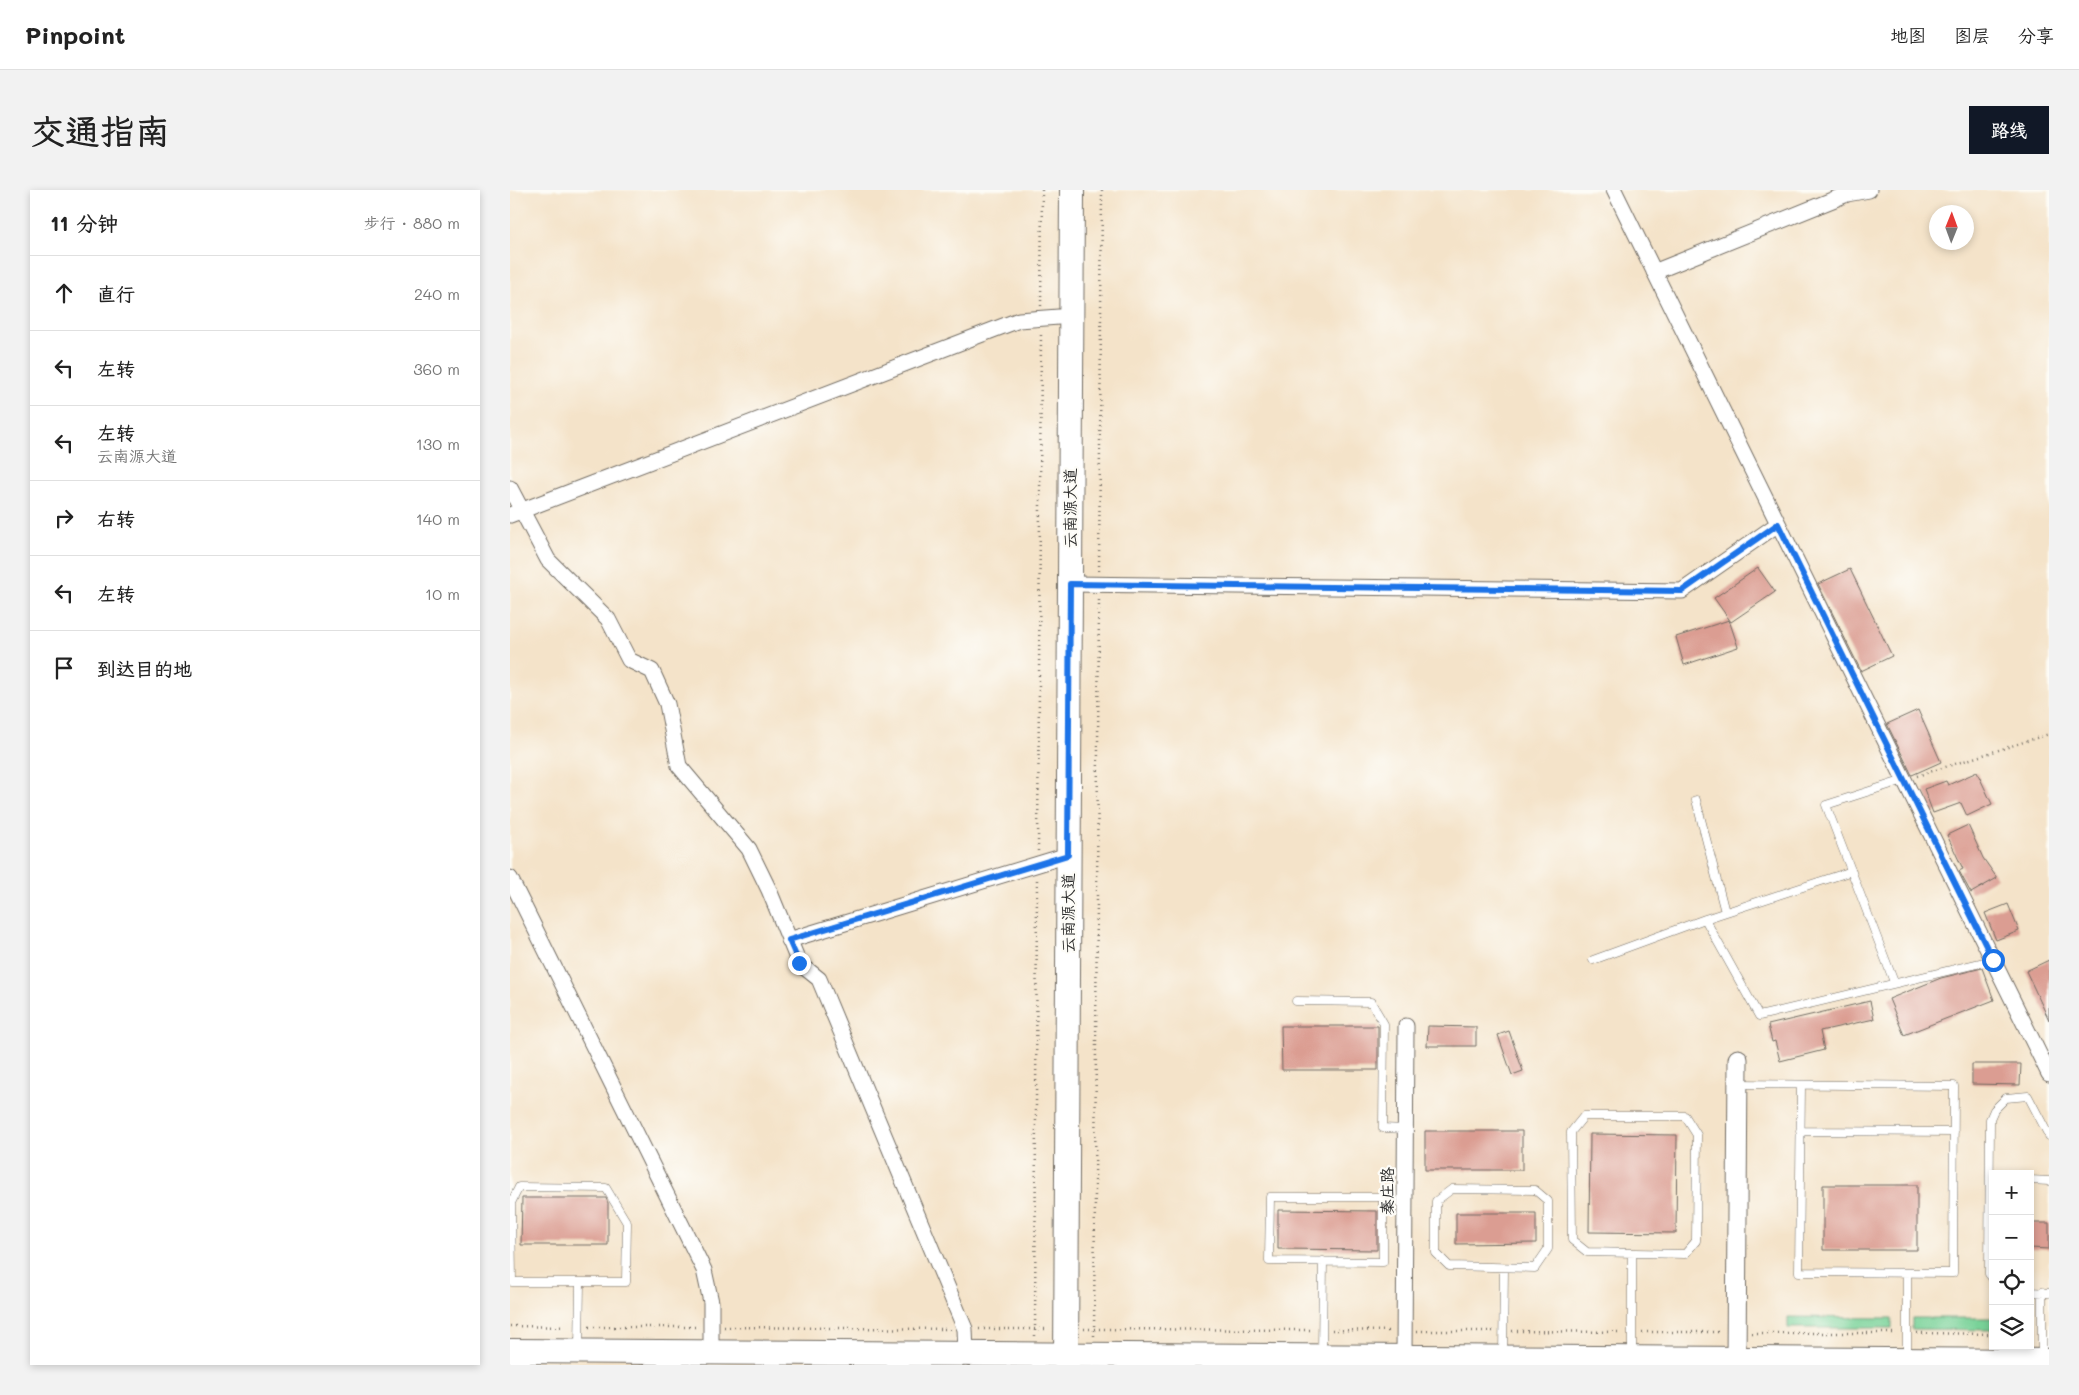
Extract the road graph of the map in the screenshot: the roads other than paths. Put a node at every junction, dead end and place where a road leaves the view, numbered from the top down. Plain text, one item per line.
1 (1072, 190) edge
2 (1614, 190) edge
3 (1869, 190) edge
4 (1654, 272) junction
5 (1072, 316) junction
6 (510, 488) edge
7 (516, 512) edge
8 (1778, 524) junction
9 (1070, 584) junction
10 (1904, 780) junction
11 (1696, 800) dead end
12 (1068, 855) junction
13 (1852, 871) junction
14 (510, 878) edge
15 (1725, 912) junction
16 (1705, 919) junction
17 (789, 940) junction
18 (1592, 960) dead end
19 (1993, 960) junction
20 (1894, 982) junction
21 (1296, 1001) dead end
22 (1406, 1026) dead end
23 (1738, 1059) dead end
24 (2049, 1074) edge
25 (1738, 1084) junction
26 (1800, 1085) junction
27 (1405, 1129) junction
28 (1800, 1131) junction
29 (1954, 1132) junction
30 (2049, 1136) edge
31 (1991, 1170) edge
32 (2034, 1180) edge
33 (2049, 1181) edge
34 (1990, 1215) edge
35 (1632, 1254) junction
36 (1989, 1260) edge
37 (1323, 1261) junction
38 (1504, 1268) junction
39 (1908, 1273) junction
40 (580, 1282) junction
41 (2045, 1292) edge
42 (510, 1351) edge
43 (579, 1351) junction
44 (711, 1352) junction
45 (966, 1354) junction
46 (1322, 1356) junction
47 (1404, 1356) junction
48 (1503, 1357) junction
49 (1632, 1358) junction
50 (1066, 1360) edge
51 (1907, 1360) junction
52 (2045, 1361) edge
53 (1736, 1362) edge

1 - 5 main road, 云南源大道
2 - 4 street
3 - 4 street
4 - 8 street
5 - 7 street
5 - 9 main road, 云南源大道
6 - 7 street
7 - 17 street
8 - 9 street
8 - 10 street
9 - 12 main road, 云南源大道
10 - 13 lane
10 - 19 street
11 - 15 lane
12 - 17 street
12 - 50 main road, 云南源大道
13 - 15 lane
13 - 20 lane
14 - 44 street
15 - 16 lane
16 - 18 lane
16 - 20 lane
17 - 45 street
19 - 20 lane
19 - 24 street
21 - 27 lane
22 - 27 street, 秦庄路
23 - 25 street
25 - 26 lane
25 - 53 street
26 - 28 lane
26 - 29 lane
27 - 47 street, 秦庄路
28 - 29 lane
28 - 39 lane
29 - 39 lane
30 - 31 lane
32 - 33 lane
34 - 36 lane
35 - 35 lane
35 - 49 lane
37 - 37 lane
37 - 46 lane
38 - 38 lane
38 - 48 lane
39 - 51 lane
40 - 40 lane
40 - 43 lane
41 - 52 lane
42 - 43 main road
43 - 44 main road
44 - 45 main road
45 - 50 main road
46 - 47 main road
46 - 50 main road
47 - 48 main road
48 - 49 main road
49 - 53 main road
51 - 52 main road
51 - 53 main road

